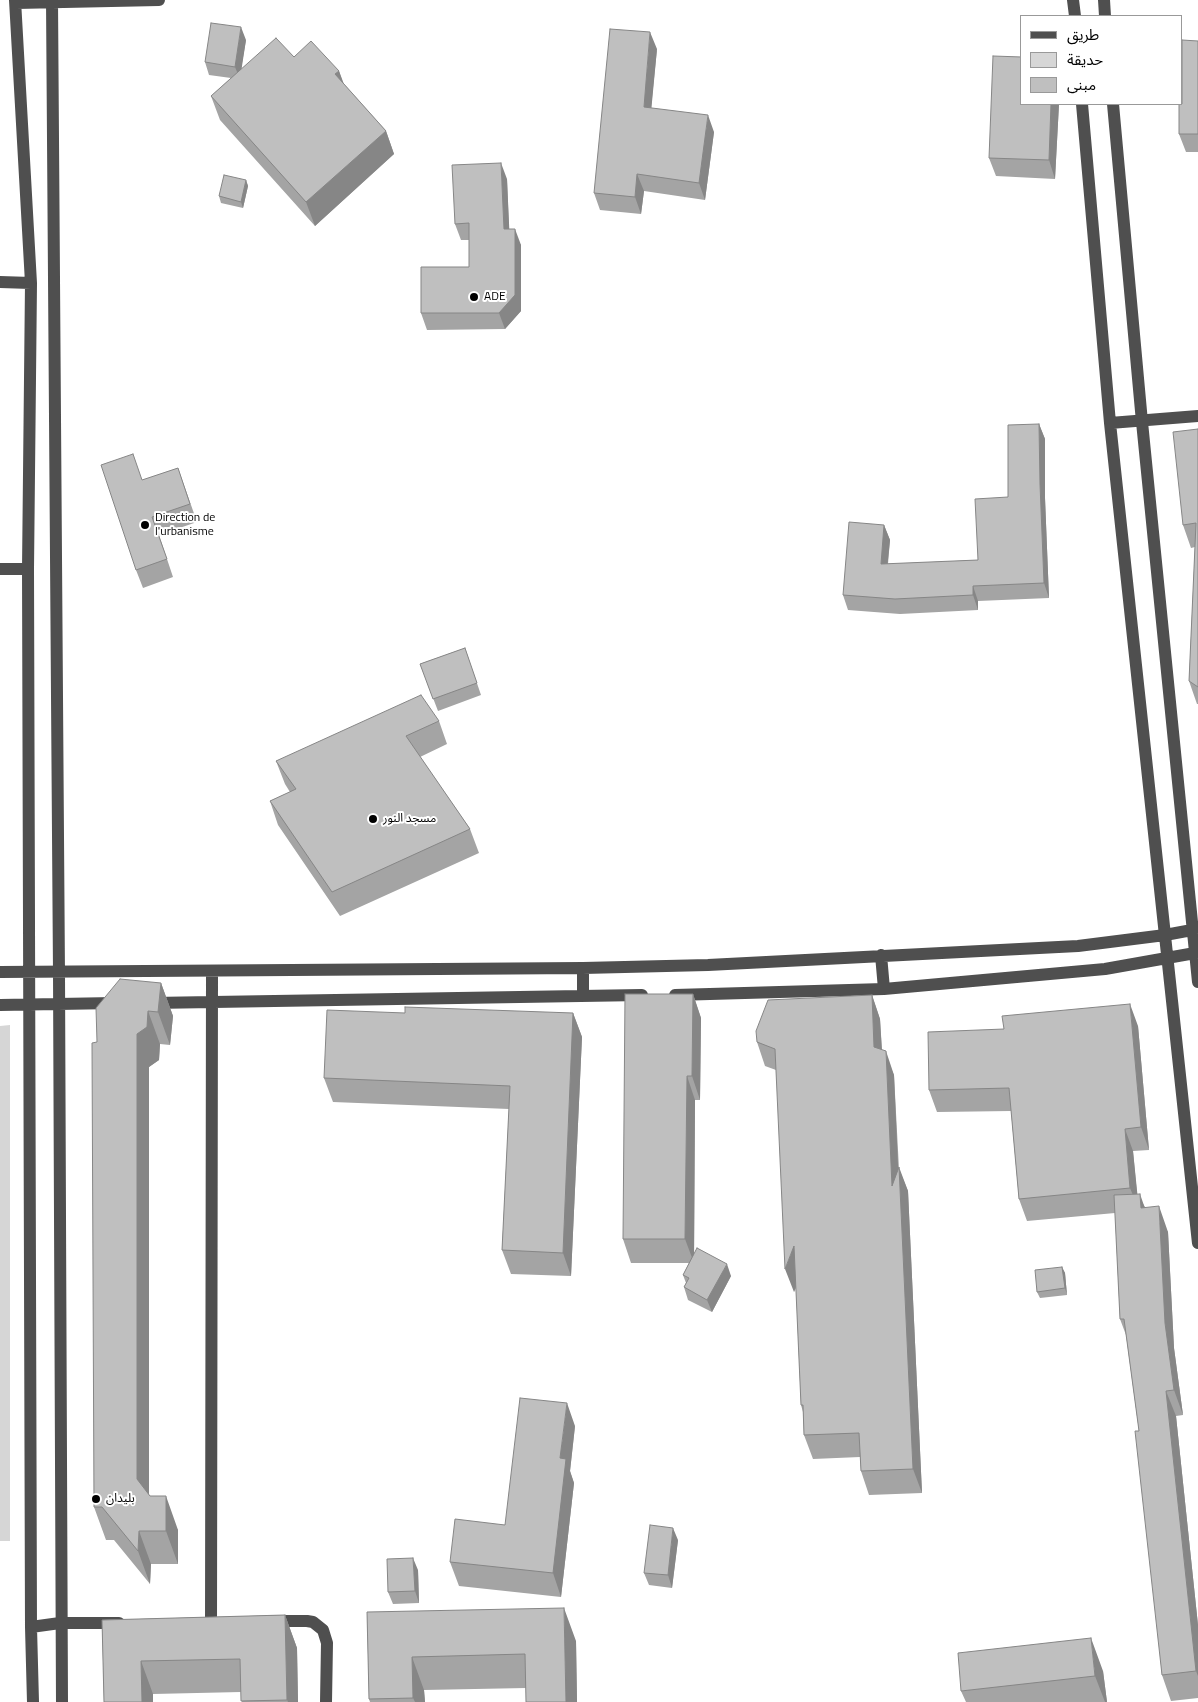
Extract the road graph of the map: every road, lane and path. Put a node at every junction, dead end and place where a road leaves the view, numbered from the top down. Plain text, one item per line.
1 (160, 0) edge
2 (1073, 0) edge
3 (1104, 0) edge
4 (15, 1) edge
5 (52, 2) edge
6 (1075, 15) edge
7 (1105, 15) edge
8 (1082, 105) edge
9 (1113, 105) edge
10 (0, 282) edge
11 (31, 283) junction
12 (1198, 416) edge
13 (1142, 422) junction
14 (1110, 423) junction
15 (28, 568) junction
16 (0, 569) edge
17 (1195, 928) edge
18 (1165, 935) junction
19 (1195, 953) junction
20 (882, 955) junction
21 (1168, 959) junction
22 (582, 968) junction
23 (212, 971) junction
24 (0, 972) edge
25 (30, 973) junction
26 (59, 973) junction
27 (1198, 982) edge
28 (884, 989) junction
29 (583, 996) junction
30 (212, 1002) junction
31 (59, 1004) junction
32 (0, 1005) edge
33 (30, 1005) junction
34 (1196, 1196) edge
35 (1198, 1243) edge
36 (259, 1621) edge
37 (136, 1622) edge
38 (211, 1622) edge
39 (60, 1623) junction
40 (31, 1627) junction
41 (33, 1702) edge
42 (62, 1702) edge
43 (326, 1702) edge

1 - 5 street
2 - 6 street
3 - 7 street
4 - 5 street
4 - 11 street
5 - 26 street
8 - 14 street
9 - 13 street
10 - 11 street
11 - 15 street
12 - 13 street
13 - 14 street
13 - 17 street
14 - 18 street
15 - 16 street
15 - 25 street
17 - 18 street
17 - 19 street
18 - 20 street
18 - 21 street
19 - 21 street
19 - 27 street
20 - 22 street
20 - 28 street
21 - 28 street
21 - 34 street
22 - 23 street
22 - 29 street
23 - 26 street
23 - 30 street
24 - 25 street
25 - 26 street
25 - 33 street
26 - 31 street
28 - 29 street
29 - 30 street
30 - 31 street
30 - 38 street
31 - 33 street
31 - 39 street
32 - 33 street
33 - 40 street
34 - 35 street
36 - 43 street
37 - 39 street
39 - 40 street
39 - 42 street
40 - 41 street

